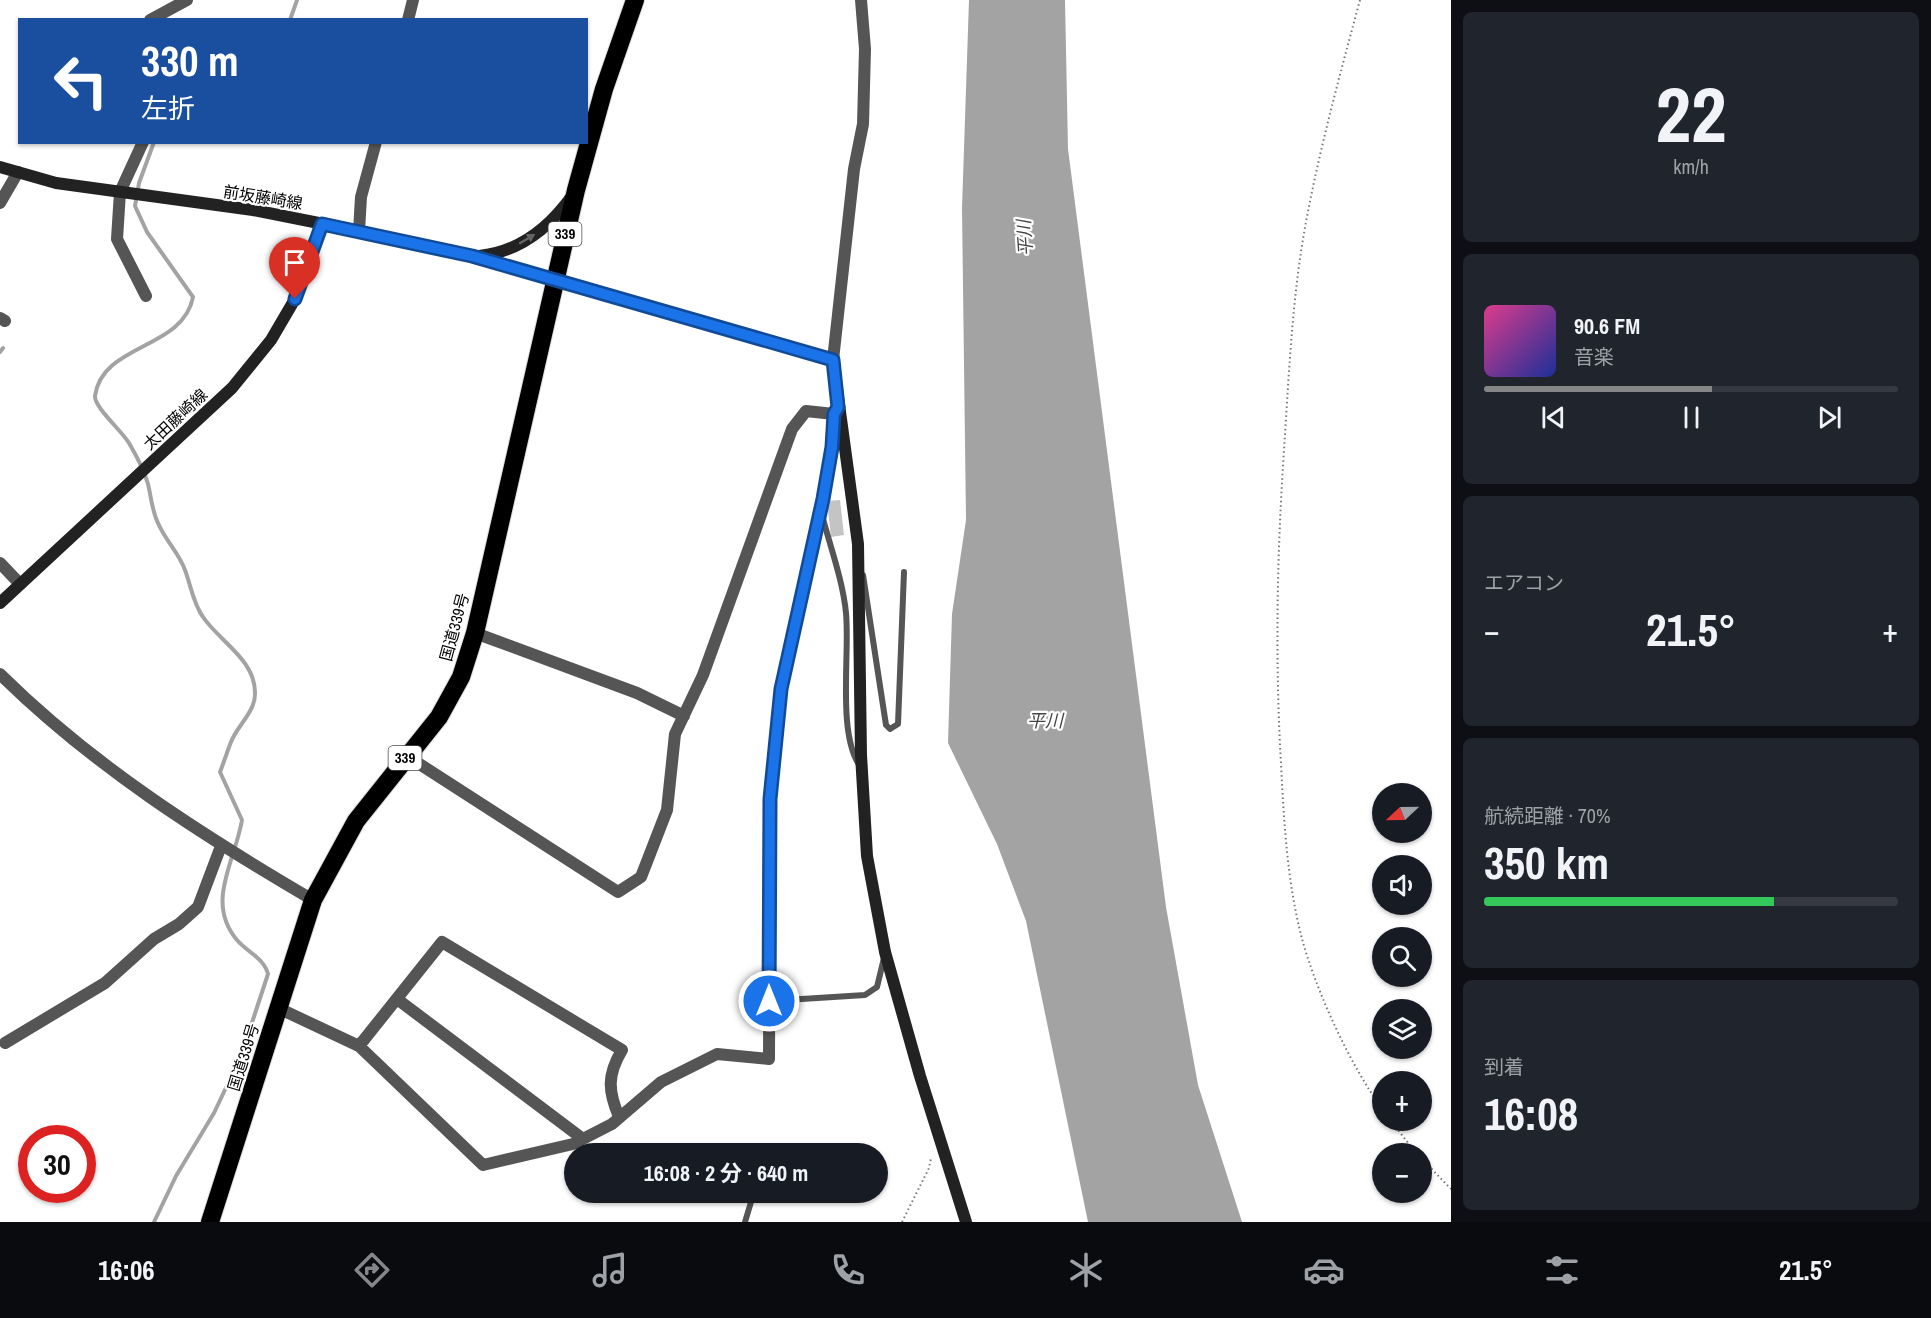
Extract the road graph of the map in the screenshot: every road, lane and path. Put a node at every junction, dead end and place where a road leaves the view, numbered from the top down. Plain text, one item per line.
1 (187, 0) edge
2 (413, 0) edge
3 (635, 0) edge
4 (861, 0) edge
5 (1360, 0) edge
6 (154, 18) edge
7 (408, 18) edge
8 (142, 144) edge
9 (375, 144) edge
10 (0, 167) edge
11 (18, 172) junction
12 (576, 190) junction
13 (120, 192) junction
14 (0, 202) edge
15 (322, 224) junction
16 (359, 231) junction
17 (472, 256) junction
18 (554, 279) junction
19 (146, 296) dead end
20 (833, 360) junction
21 (836, 410) junction
22 (820, 507) junction
23 (858, 544) junction
24 (0, 563) edge
25 (904, 572) dead end
26 (20, 584) junction
27 (0, 603) edge
28 (475, 633) junction
29 (0, 674) edge
30 (684, 716) junction
31 (407, 756) junction
32 (862, 769) junction
33 (221, 846) junction
34 (313, 900) junction
35 (885, 952) junction
36 (397, 999) junction
37 (769, 1001) junction
38 (278, 1008) junction
39 (5, 1043) dead end
40 (359, 1047) junction
41 (1372, 1091) edge
42 (619, 1117) junction
43 (937, 1129) junction
44 (1399, 1131) edge
45 (583, 1139) junction
46 (1408, 1143) edge
47 (1432, 1169) edge
48 (1451, 1189) edge
49 (751, 1203) edge
50 (210, 1222) edge
51 (745, 1222) edge
52 (902, 1222) edge
53 (966, 1222) edge

1 - 6 street
2 - 7 street
3 - 12 highway, 国道339号 / 339
4 - 20 street
5 - 41 path
8 - 13 street
9 - 16 street
10 - 11 main road, 前坂藤崎線
11 - 13 main road, 前坂藤崎線
11 - 14 street
17 -> 12 main road
12 - 18 highway, 国道339号 / 339
13 - 15 main road, 前坂藤崎線
13 - 19 street
15 - 16 main road, 前坂藤崎線
15 - 26 main road, 太田藤崎線
16 - 17 main road, 前坂藤崎線
17 - 18 main road, 前坂藤崎線
18 - 20 street
18 - 28 highway, 国道339号 / 339
20 - 21 main road
21 - 22 street
21 - 23 main road
21 - 30 street
22 - 32 lane
22 - 37 street
23 - 25 lane
23 - 32 main road
24 - 26 street
26 - 27 main road, 太田藤崎線
28 - 30 street
28 - 31 highway, 国道339号 / 339
29 - 33 street
30 - 31 street
31 - 34 highway, 国道339号 / 339
32 - 35 main road
33 - 34 street
33 - 39 street
34 - 38 highway, 国道339号 / 339
35 - 37 lane
35 - 43 main road
36 - 40 street
36 - 42 street
36 - 45 street
37 - 42 street
38 - 40 street
38 - 50 highway, 国道339号 / 339
40 - 45 street
42 - 45 street
43 - 52 path
43 - 53 main road
44 - 46 path
47 - 48 path
49 - 51 lane

